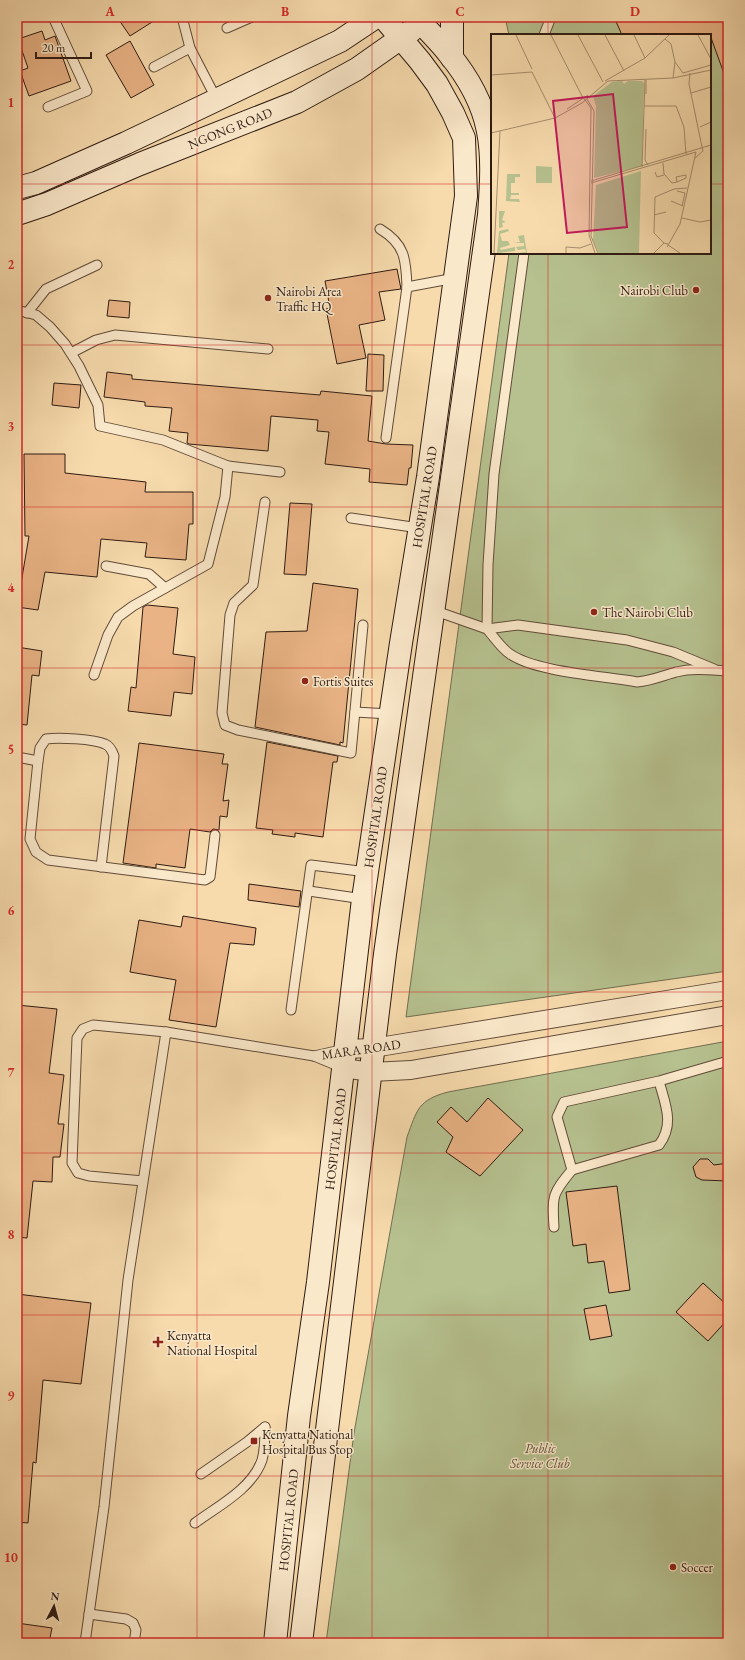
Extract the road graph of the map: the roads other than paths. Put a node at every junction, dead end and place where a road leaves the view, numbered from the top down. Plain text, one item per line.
1 (53, 17) edge
2 (182, 17) edge
3 (252, 17) edge
4 (376, 17) edge
5 (383, 17) edge
6 (452, 17) edge
7 (551, 17) edge
8 (423, 19) edge
9 (226, 28) dead end
10 (544, 34) edge
11 (400, 38) junction
12 (190, 48) junction
13 (452, 58) junction
14 (154, 67) dead end
15 (218, 100) junction
16 (48, 107) dead end
17 (17, 187) edge
18 (22, 213) edge
19 (380, 229) dead end
20 (524, 254) edge
21 (97, 265) dead end
22 (455, 278) junction
23 (407, 287) junction
24 (17, 310) edge
25 (27, 313) junction
26 (268, 349) dead end
27 (71, 353) junction
28 (386, 438) dead end
29 (228, 466) junction
30 (280, 472) dead end
31 (265, 502) dead end
32 (351, 518) dead end
33 (420, 528) junction
34 (106, 566) dead end
35 (165, 588) junction
36 (433, 610) junction
37 (363, 625) dead end
38 (487, 629) junction
39 (716, 670) junction
40 (728, 671) edge
41 (94, 675) dead end
42 (355, 712) junction
43 (390, 714) junction
44 (17, 757) edge
45 (38, 761) junction
46 (215, 835) dead end
47 (101, 867) junction
48 (367, 872) junction
49 (309, 891) junction
50 (363, 899) junction
51 (728, 990) edge
52 (291, 1010) dead end
53 (728, 1015) edge
54 (166, 1032) junction
55 (373, 1048) junction
56 (314, 1056) junction
57 (344, 1058) junction
58 (728, 1062) edge
59 (371, 1072) junction
60 (659, 1081) junction
61 (572, 1170) junction
62 (143, 1181) junction
63 (554, 1227) dead end
64 (201, 1474) dead end
65 (195, 1523) dead end
66 (89, 1614) junction
67 (85, 1643) edge
68 (134, 1643) edge
69 (275, 1643) edge
70 (300, 1643) edge

1 - 16 lane
2 - 12 lane
3 - 9 lane
4 - 15 street
5 - 11 street, HOSPITAL ROAD
6 - 13 street
7 - 10 lane
8 - 11 street, NGONG ROAD
8 - 13 street, HOSPITAL ROAD
11 - 18 street, NGONG ROAD
11 - 22 street, HOSPITAL ROAD
12 - 14 lane
12 - 15 lane
13 - 36 street, HOSPITAL ROAD
15 - 17 street
17 - 18 street
19 - 23 lane
20 - 38 lane
21 - 25 lane
22 - 23 lane
22 - 33 street, HOSPITAL ROAD
23 - 28 lane
24 - 25 lane
25 - 27 lane
26 - 27 lane
27 - 29 lane
29 - 30 lane
29 - 35 lane
31 - 42 lane
32 - 33 lane
33 - 43 street, HOSPITAL ROAD
34 - 35 lane
35 - 41 lane
36 - 38 lane
36 - 55 street, HOSPITAL ROAD
37 - 42 lane
38 - 39 lane
38 - 39 lane
39 - 40 lane
42 - 43 lane
43 - 48 street, HOSPITAL ROAD
44 - 45 lane
45 - 47 lane
45 - 47 lane
46 - 47 lane
48 - 49 lane
48 - 50 street, HOSPITAL ROAD
49 - 50 lane
49 - 52 lane
50 - 57 street, HOSPITAL ROAD
51 - 55 street, MARA ROAD
53 - 59 street, MARA ROAD
54 - 56 lane
54 - 62 lane
54 - 62 lane
55 - 57 street, MARA ROAD
55 - 59 street, HOSPITAL ROAD
56 - 57 lane, MARA ROAD
56 - 57 lane, MARA ROAD
57 - 59 street, MARA ROAD
57 - 69 street, HOSPITAL ROAD
58 - 60 lane
59 - 70 street, HOSPITAL ROAD
60 - 61 lane
60 - 61 lane
61 - 63 lane
62 - 66 lane
64 - 65 lane
66 - 67 lane
66 - 68 lane

